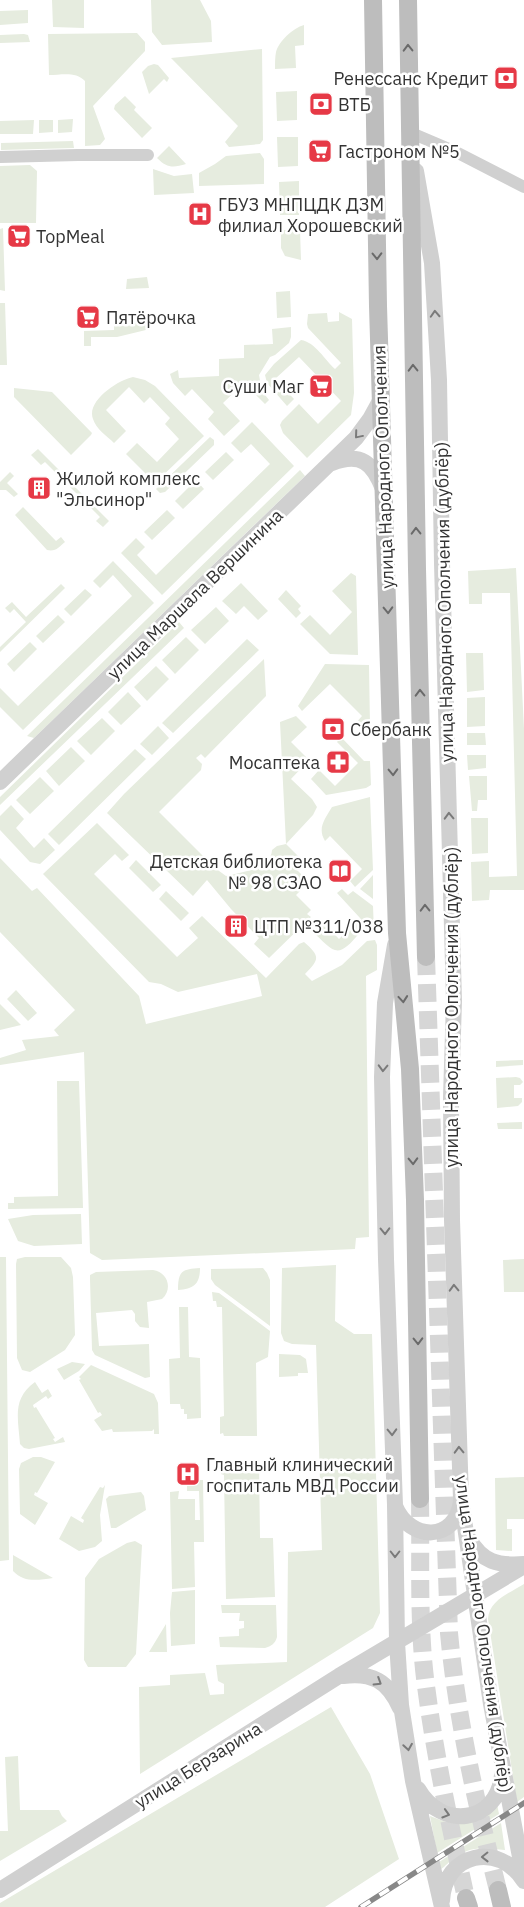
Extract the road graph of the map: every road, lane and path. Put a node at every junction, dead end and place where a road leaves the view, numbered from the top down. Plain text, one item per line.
1 (374, 0) edge
2 (408, 0) edge
3 (409, 132) junction
4 (148, 155) dead end
5 (0, 157) edge
6 (524, 187) edge
7 (380, 399) junction
8 (328, 465) junction
9 (384, 491) junction
10 (0, 782) edge
11 (397, 933) junction
12 (426, 957) tunnel mouth
13 (420, 1499) tunnel mouth
14 (461, 1499) junction
15 (395, 1505) junction
16 (467, 1537) junction
17 (524, 1565) edge
18 (475, 1596) junction
19 (397, 1642) junction
20 (340, 1676) junction
21 (402, 1713) junction
22 (503, 1763) junction
23 (413, 1781) junction
24 (524, 1879) edge
25 (0, 1890) edge
26 (442, 1907) edge

1 -> 7 main road, улица Народного Ополчения
3 -> 2 main road
3 - 6 street
12 -> 3 main road
14 -> 3 street, улица Народного Ополчения (дублёр)
4 - 5 street
7 -> 8 street, улица Маршала Вершинина
7 - 9 main road, улица Народного Ополчения
8 - 9 street
8 - 10 street, улица Маршала Вершинина
9 -> 11 main road, улица Народного Ополчения
11 -> 13 main road, улица Народного Ополчения
11 -> 15 street
14 - 15 street
14 - 16 street, улица Народного Ополчения (дублёр)
15 -> 19 street
16 - 17 street
16 - 18 street, улица Народного Ополчения (дублёр)
17 - 18 street
18 - 19 street, улица Берзарина
18 - 22 street, улица Народного Ополчения (дублёр)
19 - 20 street, улица Берзарина
19 - 21 street
20 -> 21 street
20 - 25 street, улица Берзарина
21 -> 23 street
23 -> 22 street
22 - 24 street, улица Народного Ополчения (дублёр)
23 - 26 street
24 -> 26 street

